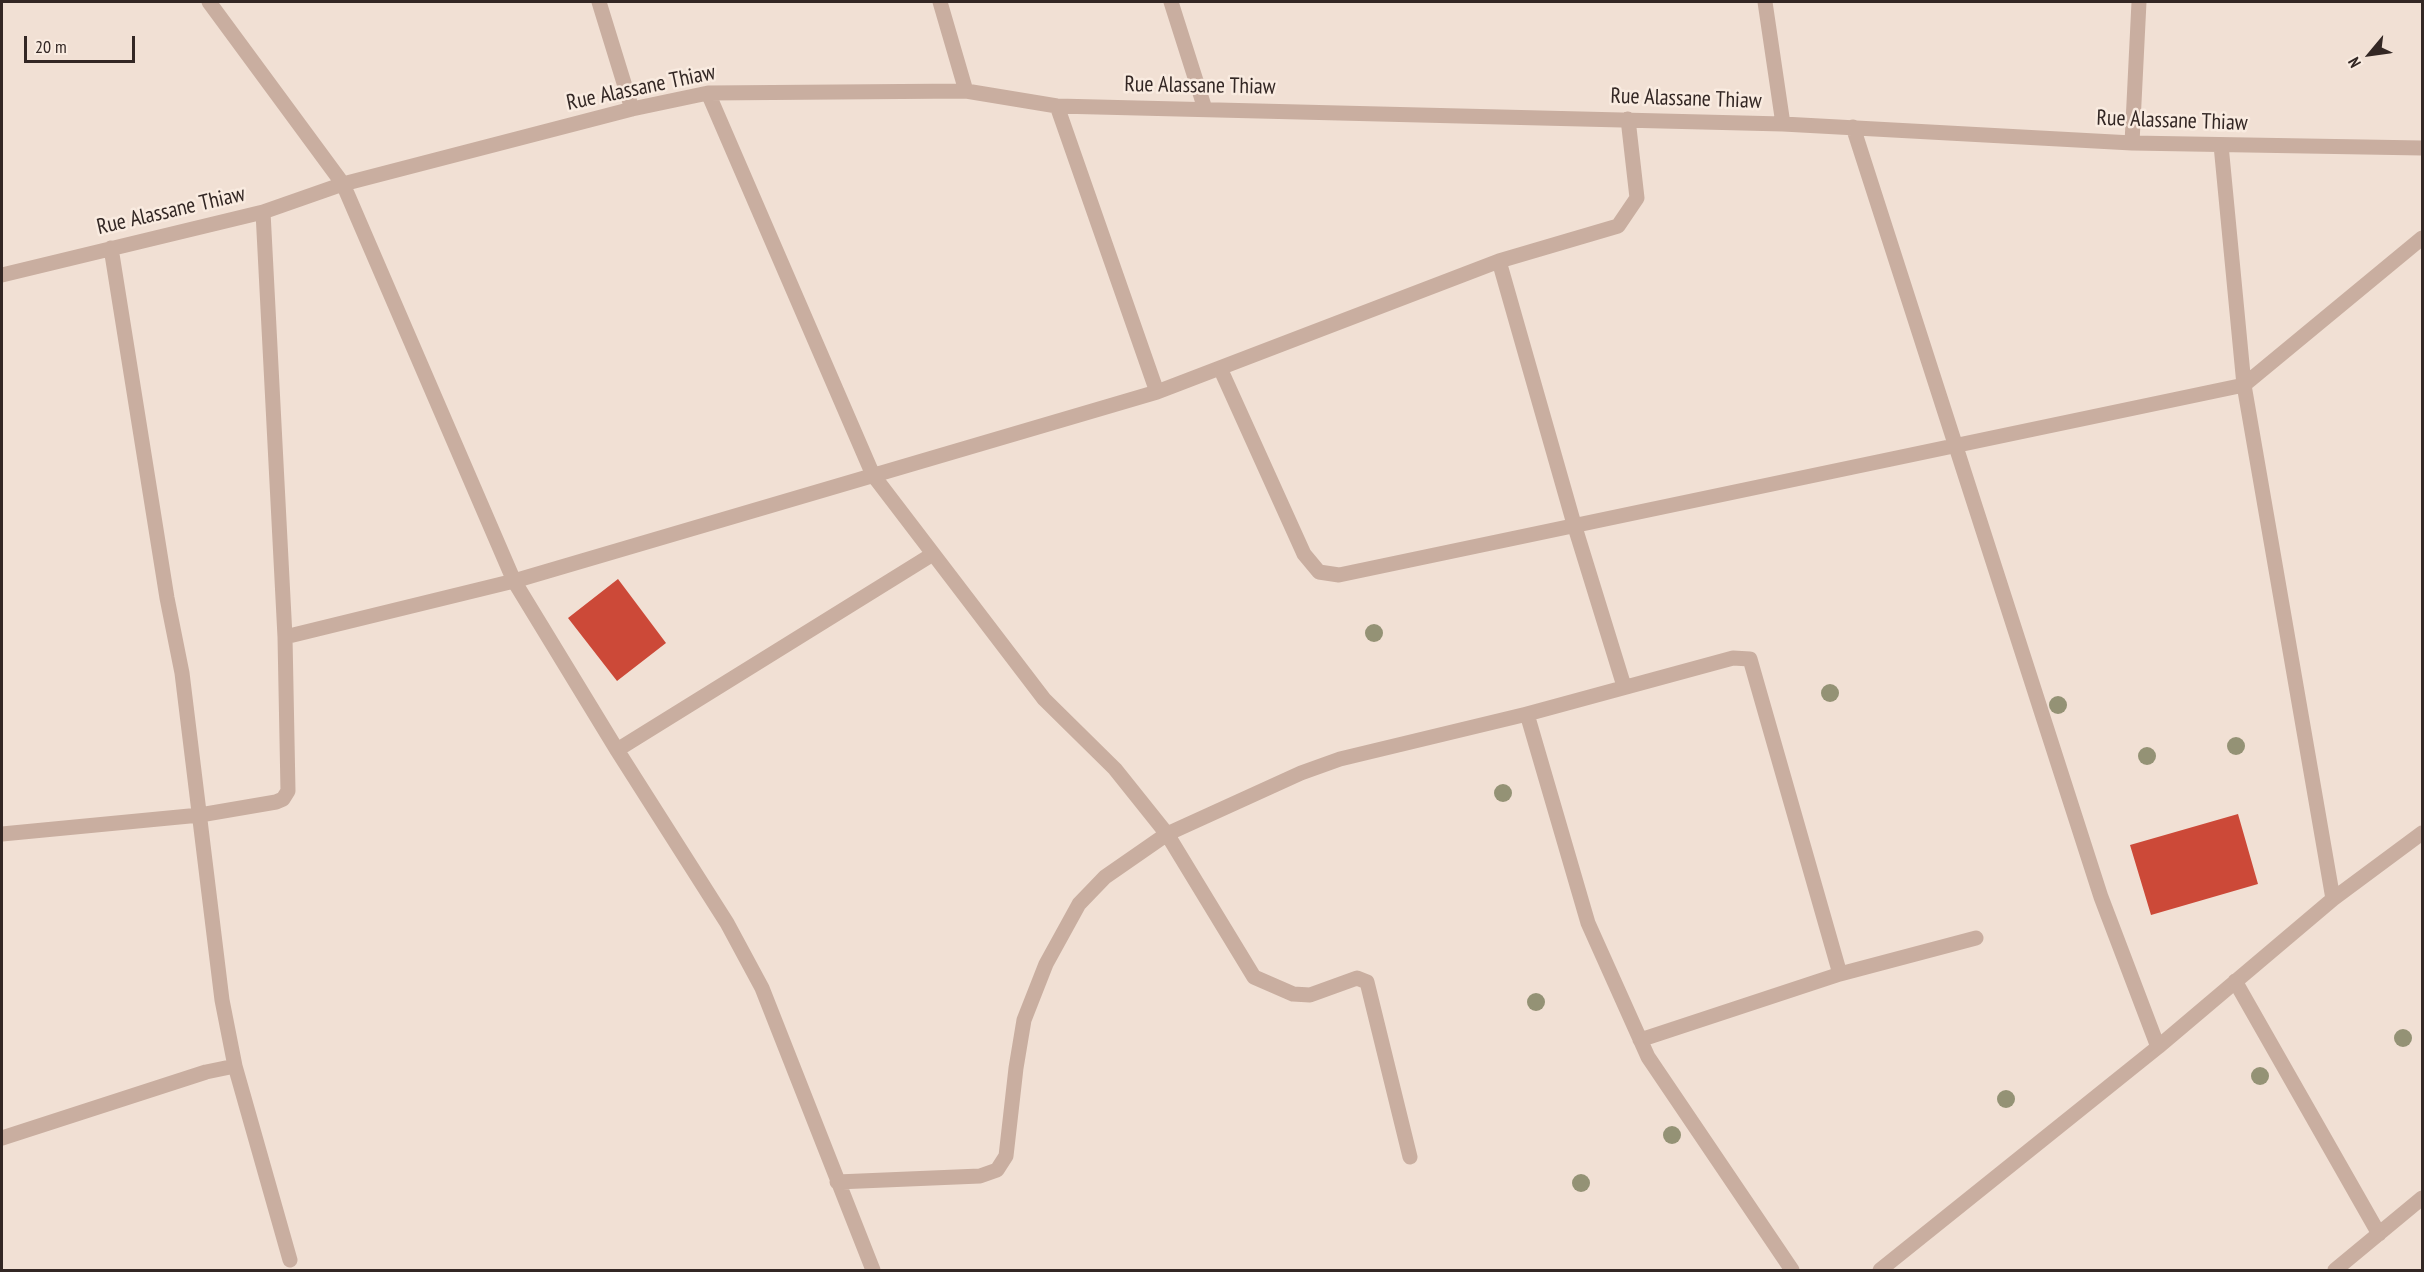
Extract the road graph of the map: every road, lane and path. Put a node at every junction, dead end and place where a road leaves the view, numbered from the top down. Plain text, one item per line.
1 (209, 2) edge
2 (599, 2) edge
3 (940, 2) edge
4 (1171, 2) edge
5 (1765, 2) edge
6 (2139, 2) edge
7 (966, 91) junction
8 (708, 93) junction
9 (1057, 106) junction
10 (632, 109) junction
11 (1205, 109) junction
12 (1628, 119) junction
13 (1783, 124) junction
14 (1853, 127) junction
15 (2132, 143) junction
16 (2221, 145) junction
17 (2422, 148) edge
18 (343, 184) junction
19 (263, 212) junction
20 (2422, 238) edge
21 (111, 248) junction
22 (1499, 261) junction
23 (2, 275) edge
24 (1220, 368) junction
25 (2244, 385) junction
26 (1157, 392) junction
27 (1956, 445) junction
28 (873, 476) junction
29 (1574, 525) junction
30 (933, 554) junction
31 (514, 581) junction
32 (285, 637) junction
33 (1624, 686) junction
34 (1527, 714) junction
35 (617, 750) junction
36 (200, 815) junction
37 (2422, 833) edge
38 (2, 834) edge
39 (1167, 834) junction
40 (2333, 899) junction
41 (1976, 938) dead end
42 (1840, 974) junction
43 (2235, 981) junction
44 (1640, 1040) junction
45 (2158, 1047) junction
46 (235, 1066) junction
47 (2, 1138) edge
48 (1410, 1157) dead end
49 (837, 1182) junction
50 (2422, 1198) edge
51 (2379, 1234) junction
52 (290, 1260) dead end
53 (873, 1270) edge
54 (1792, 1270) edge
55 (1880, 1270) edge
56 (2335, 1270) edge

1 - 18 street
2 - 10 street
3 - 7 street
4 - 11 street
5 - 13 street
6 - 15 street
7 - 8 street, Rue Alassane Thiaw
7 - 9 street, Rue Alassane Thiaw
8 - 10 street, Rue Alassane Thiaw
8 - 28 street
9 - 11 street, Rue Alassane Thiaw
9 - 26 street
10 - 18 street, Rue Alassane Thiaw
11 - 12 street, Rue Alassane Thiaw
12 - 13 street, Rue Alassane Thiaw
12 - 22 street
13 - 14 street, Rue Alassane Thiaw
14 - 15 street, Rue Alassane Thiaw
14 - 27 street
15 - 16 street, Rue Alassane Thiaw
16 - 17 street, Rue Alassane Thiaw
16 - 25 street
18 - 19 street, Rue Alassane Thiaw
18 - 31 street
19 - 21 street, Rue Alassane Thiaw
19 - 32 street
20 - 25 street
21 - 23 street, Rue Alassane Thiaw
21 - 36 street
22 - 24 street
22 - 29 street
24 - 26 street
24 - 29 street
25 - 27 street
25 - 40 street
26 - 28 street
27 - 29 street
27 - 45 street
28 - 30 street
28 - 31 street
29 - 33 street
30 - 35 street
30 - 39 street
31 - 32 street
31 - 35 street
32 - 36 street
33 - 34 street
33 - 42 street
34 - 39 street
34 - 44 street
35 - 49 street
36 - 38 street
36 - 46 street
37 - 40 street
39 - 48 street
39 - 49 street
40 - 43 street
41 - 42 street
42 - 44 street
43 - 45 street
43 - 51 street
44 - 54 street
45 - 55 street
46 - 47 street
46 - 52 street
49 - 53 street
50 - 51 street
51 - 56 street

